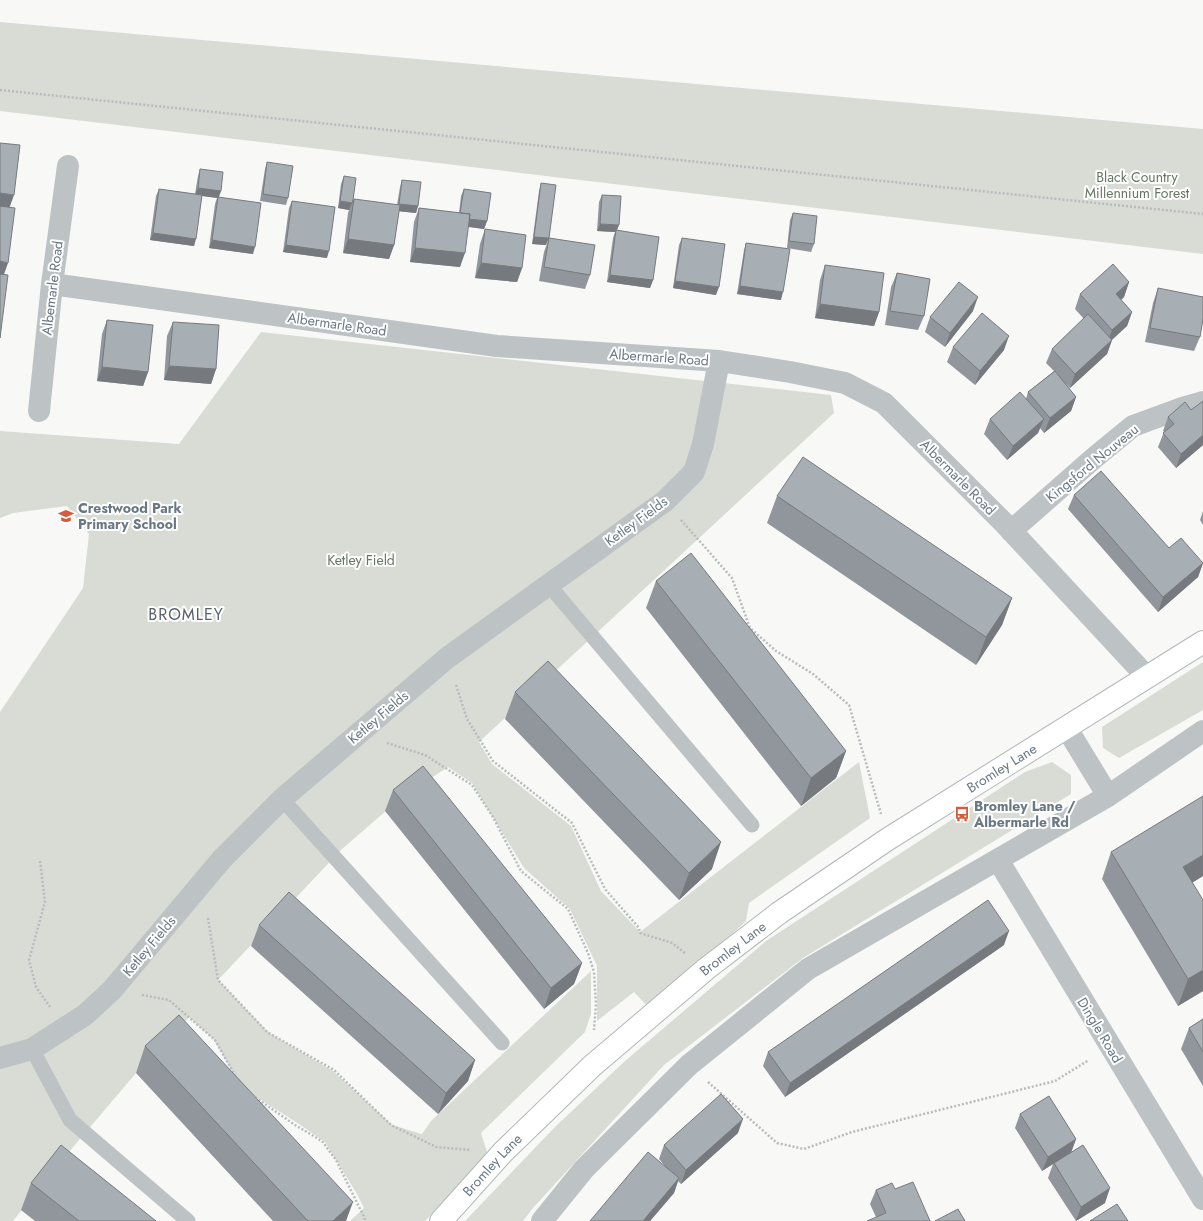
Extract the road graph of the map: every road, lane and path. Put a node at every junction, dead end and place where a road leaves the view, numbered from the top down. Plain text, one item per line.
1 (0, 90) edge
2 (68, 166) dead end
3 (1203, 214) edge
4 (52, 284) junction
5 (719, 361) junction
6 (1203, 402) edge
7 (39, 411) dead end
8 (665, 501) junction
9 (1011, 531) junction
10 (548, 584) junction
11 (1203, 642) edge
12 (447, 658) junction
13 (1147, 677) junction
14 (1066, 727) junction
15 (1203, 731) edge
16 (359, 733) junction
17 (1108, 796) junction
18 (282, 800) junction
19 (752, 825) dead end
20 (888, 839) junction
21 (40, 860) dead end
22 (998, 860) junction
23 (202, 884) junction
24 (706, 969) junction
25 (112, 990) junction
26 (64, 1028) junction
27 (502, 1043) dead end
28 (1111, 1047) junction
29 (32, 1049) junction
30 (0, 1058) edge
31 (688, 1065) junction
32 (592, 1066) junction
33 (238, 1080) edge
34 (247, 1091) edge
35 (503, 1152) junction
36 (1203, 1199) edge
37 (188, 1221) edge
38 (366, 1221) edge
39 (441, 1221) edge
40 (542, 1221) edge

1 - 3 path
2 - 4 street, Albemarle Road
4 - 5 street, Albermarle Road
4 - 7 street, Albemarle Road
5 - 8 street, Ketley Fields
5 - 9 street, Albermarle Road
6 - 9 street, Kingsford Nouveau
8 - 10 street, Ketley Fields
8 - 20 path
9 - 13 street, Albermarle Road
10 - 12 street, Ketley Fields
10 - 19 lane
11 - 13 street, Bromley Lane
12 - 16 street, Ketley Fields
12 - 24 path
13 - 14 street, Bromley Lane
14 - 17 street
14 - 20 street, Bromley Lane
15 - 17 street
16 - 18 street, Ketley Fields
16 - 32 path
17 - 22 street
18 - 23 street, Ketley Fields
18 - 27 lane
20 - 24 street, Bromley Lane
21 - 26 path
22 - 28 street, Dingle Road
22 - 31 street
23 - 25 street, Ketley Fields
23 - 35 path
24 - 32 street, Bromley Lane
25 - 26 street, Ketley Fields
25 - 33 path
26 - 29 street, Ketley Fields
28 - 31 path
28 - 36 street, Dingle Road
29 - 30 street, Ketley Fields
29 - 37 lane
31 - 40 street
32 - 35 street, Bromley Lane
34 - 38 path
35 - 39 street, Bromley Lane

